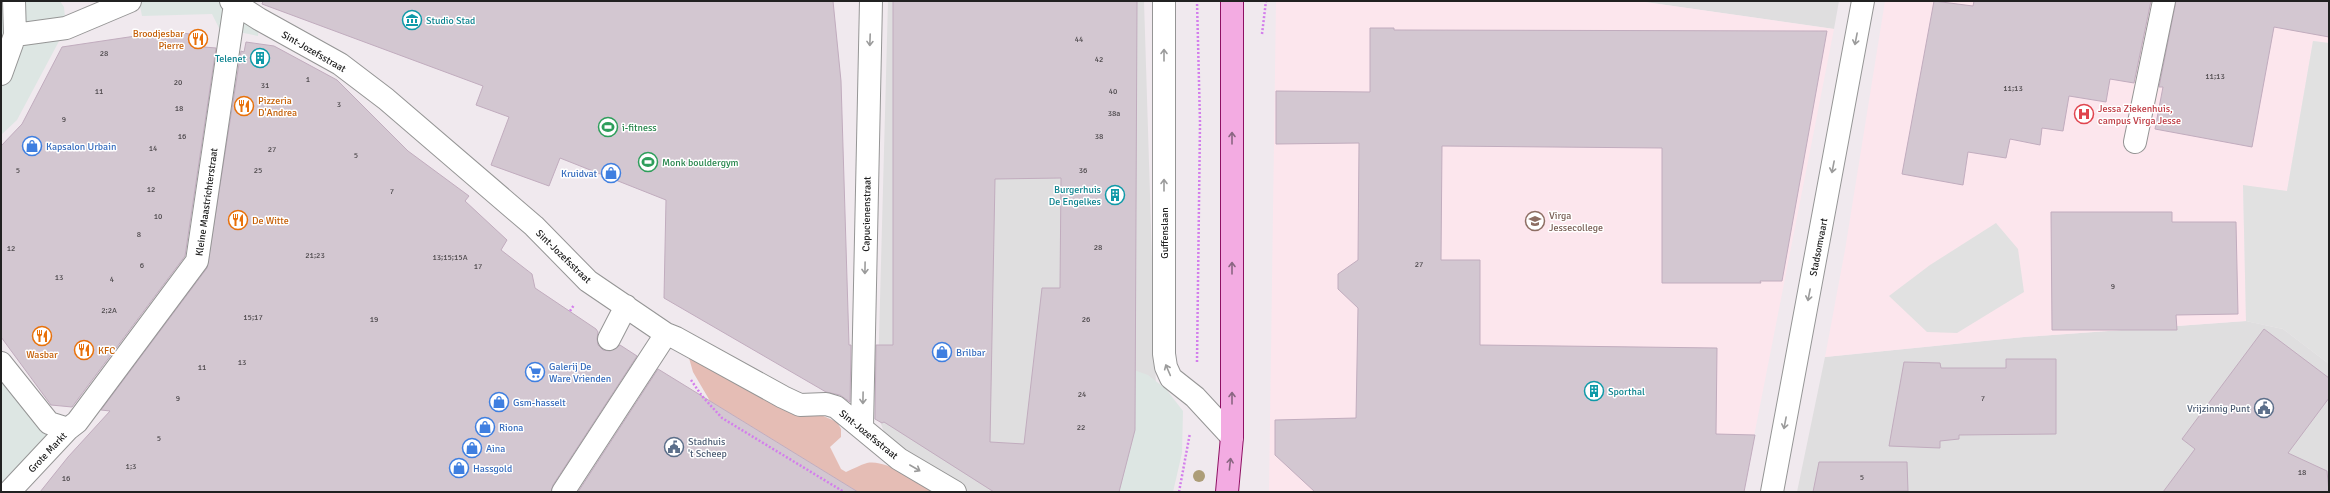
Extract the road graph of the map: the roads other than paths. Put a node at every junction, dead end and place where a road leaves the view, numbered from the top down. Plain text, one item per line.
1 (14, 1) edge
2 (130, 1) edge
3 (871, 1) edge
4 (1164, 1) edge
5 (1232, 1) edge
6 (1863, 1) edge
7 (2164, 1) edge
8 (233, 3) edge
9 (15, 35) junction
10 (1, 74) edge
11 (2136, 142) dead end
12 (626, 306) junction
13 (666, 334) junction
14 (609, 339) dead end
15 (1, 363) edge
16 (862, 427) junction
17 (68, 429) junction
18 (1232, 437) junction
19 (9, 492) edge
20 (563, 492) edge
21 (955, 492) edge
22 (1227, 492) edge
23 (1772, 492) edge

1 - 9 street
2 - 9 street
3 -> 16 street, Capucienenstraat
18 -> 4 street, Guffenslaan
18 -> 5 main road
6 -> 23 street, Stadsomvaart
7 - 11 street
8 - 12 street, Sint-Jozefsstraat
8 - 17 street, Kleine Maastrichterstraat
9 - 10 street
12 - 13 street, Sint-Jozefsstraat
12 - 14 street
13 - 16 street, Sint-Jozefsstraat
13 - 20 street
15 - 17 street, Grote Markt
16 -> 21 street, Sint-Jozefsstraat
17 - 19 street, Grote Markt
22 -> 18 main road

